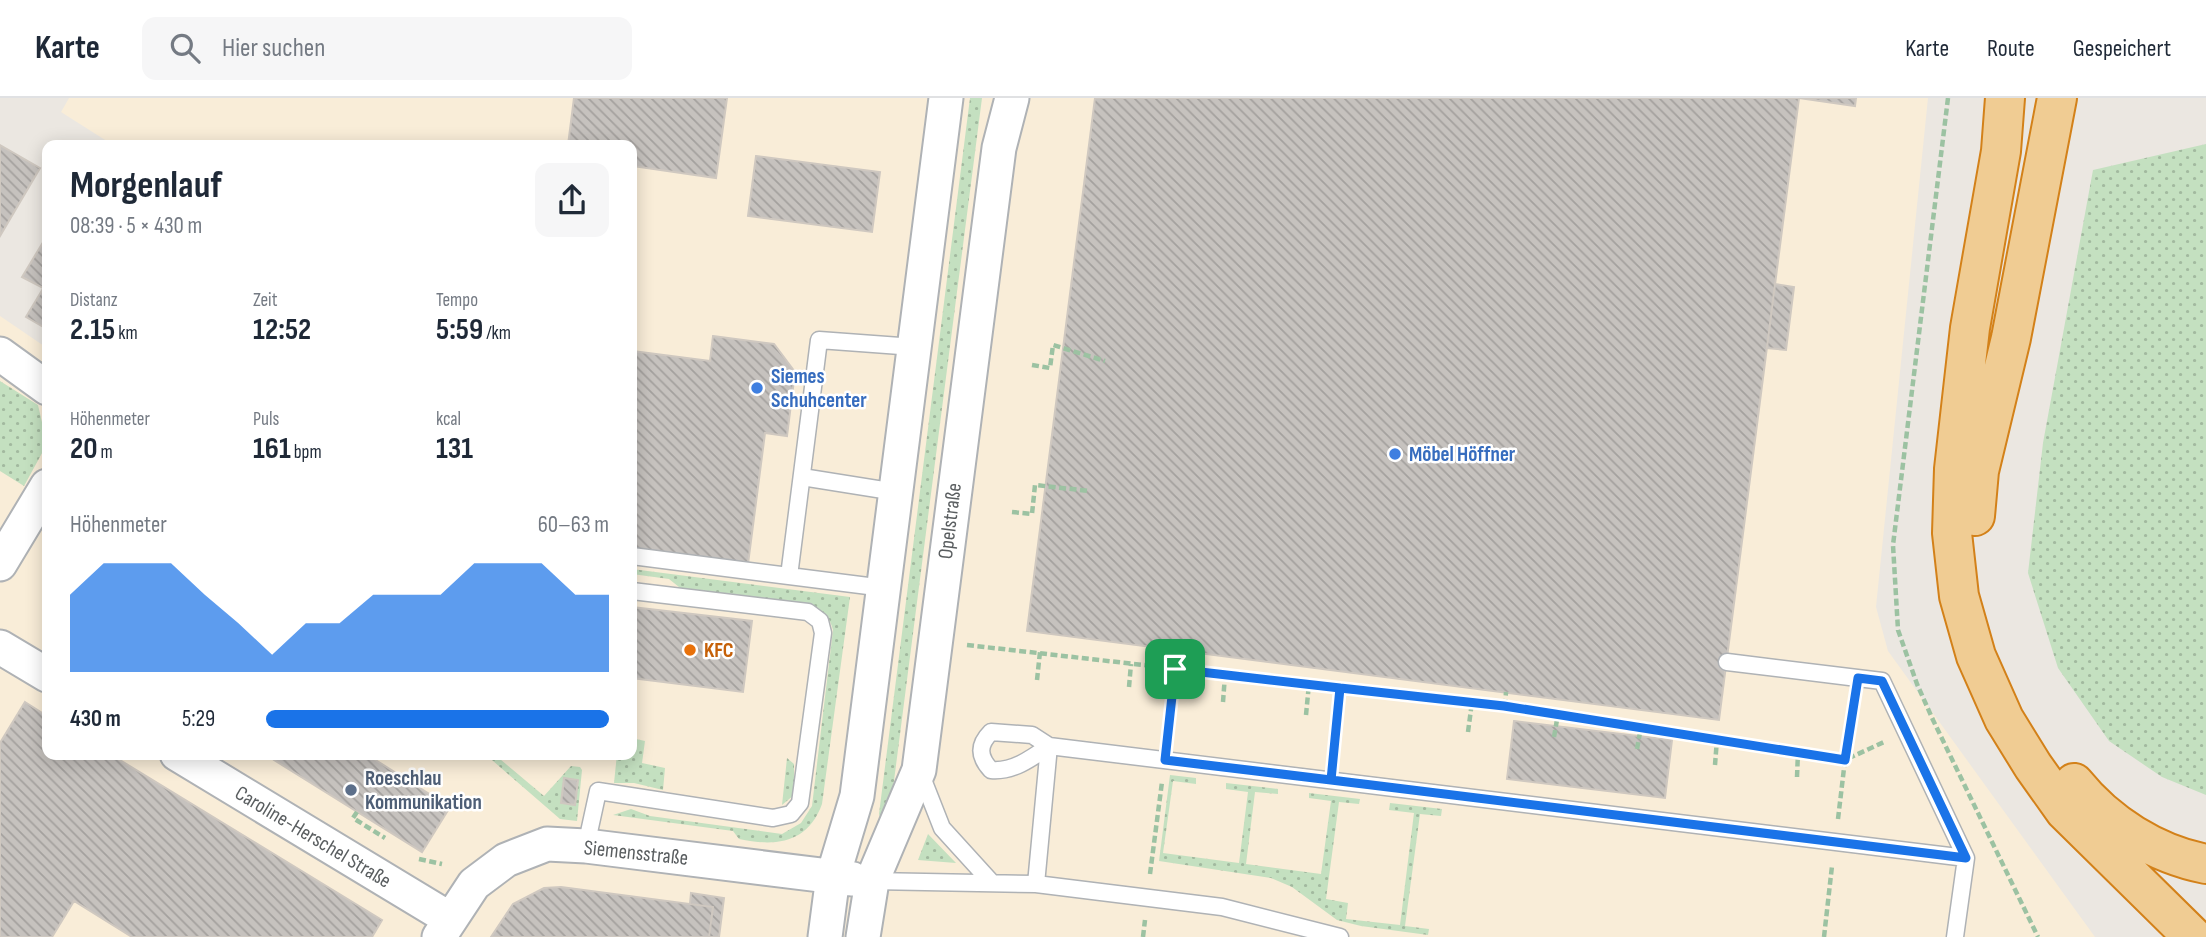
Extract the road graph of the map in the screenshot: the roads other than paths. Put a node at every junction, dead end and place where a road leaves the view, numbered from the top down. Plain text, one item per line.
1 (946, 98) edge
2 (1012, 98) edge
3 (1995, 98) edge
4 (2006, 98) edge
5 (2057, 98) edge
6 (2001, 151) junction
7 (898, 346) junction
8 (0, 354) edge
9 (42, 384) edge
10 (802, 477) junction
11 (896, 492) junction
12 (42, 494) edge
13 (637, 557) edge
14 (0, 564) edge
15 (789, 576) junction
16 (884, 588) junction
17 (637, 593) edge
18 (0, 647) edge
19 (1727, 662) dead end
20 (42, 672) edge
21 (186, 760) edge
22 (919, 770) junction
23 (586, 846) junction
24 (1966, 858) junction
25 (2206, 864) edge
26 (833, 876) junction
27 (872, 881) junction
28 (992, 883) junction
29 (1036, 884) junction
30 (444, 928) edge
31 (825, 937) edge
32 (863, 937) edge
33 (1340, 937) edge
34 (1955, 937) edge
35 (2193, 937) edge

1 - 7 street
2 - 22 street, Opelstraße
3 - 6 highway
4 - 6 highway
5 - 25 highway
6 - 35 highway
7 - 10 lane
7 - 11 street
8 - 9 street
10 - 11 lane
10 - 15 lane
11 - 16 street
12 - 14 street
13 - 15 lane
15 - 16 lane
16 - 26 street
17 - 23 lane
18 - 20 street
19 - 24 lane
21 - 30 street, Caroline-Herschel Straße
22 - 27 street, Opelstraße
22 - 28 lane
23 - 26 street, Siemensstraße
23 - 30 street, Siemensstraße
24 - 29 lane
24 - 34 lane
26 - 27 street, Siemensstraße
26 - 31 street
27 - 28 lane
27 - 32 street, Opelstraße
28 - 29 lane
29 - 33 lane

